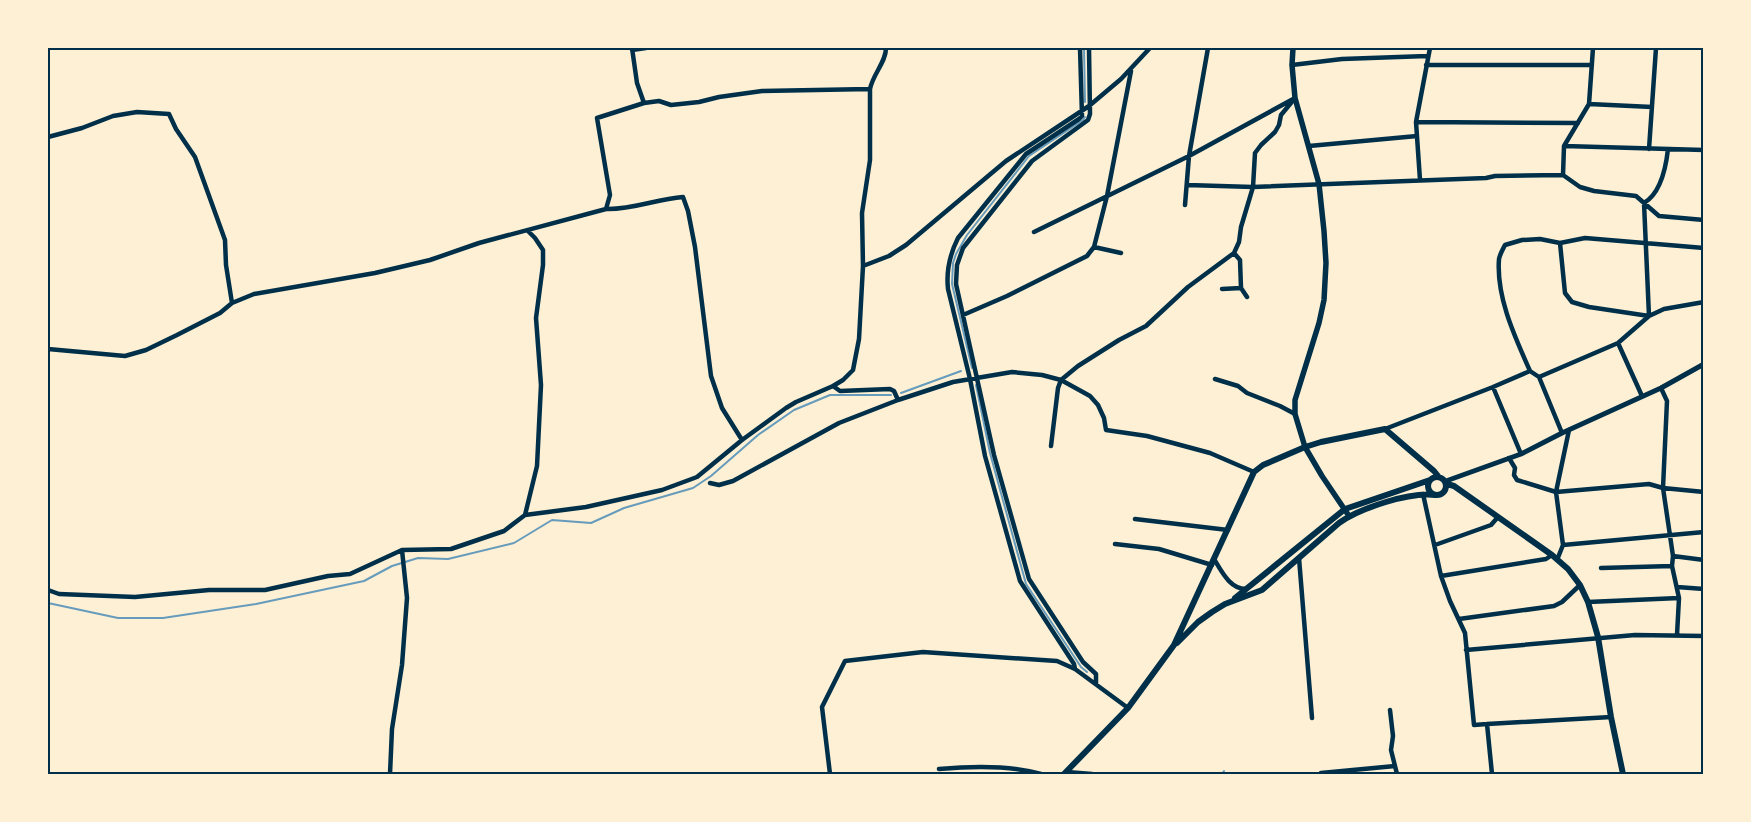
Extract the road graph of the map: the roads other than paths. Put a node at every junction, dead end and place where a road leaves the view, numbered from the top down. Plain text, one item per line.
1 (646, 48) edge
2 (886, 48) edge
3 (1080, 48) edge
4 (1088, 48) edge
5 (1150, 48) edge
6 (1208, 48) edge
7 (1293, 48) edge
8 (1430, 48) edge
9 (1593, 48) edge
10 (1656, 48) edge
11 (632, 49) edge
12 (1427, 56) junction
13 (1292, 65) junction
14 (1426, 65) junction
15 (1592, 65) junction
16 (1131, 69) junction
17 (870, 89) junction
18 (1295, 98) junction
19 (644, 103) junction
20 (1589, 104) junction
21 (1089, 106) junction
22 (1652, 107) junction
23 (1082, 111) junction
24 (1416, 122) junction
25 (1578, 123) junction
26 (1417, 136) junction
27 (48, 137) edge
28 (1309, 146) junction
29 (1564, 146) junction
30 (1649, 149) junction
31 (1668, 149) junction
32 (1704, 150) edge
33 (1189, 156) junction
34 (1563, 175) junction
35 (1420, 180) junction
36 (1319, 184) junction
37 (1187, 185) junction
38 (1253, 187) junction
39 (1107, 196) junction
40 (1644, 203) junction
41 (1185, 205) dead end
42 (606, 209) junction
43 (1704, 220) edge
44 (528, 231) junction
45 (1034, 232) dead end
46 (1560, 243) junction
47 (1646, 243) junction
48 (1094, 246) junction
49 (1704, 248) edge
50 (1121, 253) dead end
51 (1234, 253) junction
52 (863, 266) junction
53 (1241, 288) junction
54 (1222, 289) dead end
55 (1247, 297) dead end
56 (1704, 302) edge
57 (232, 303) junction
58 (963, 315) junction
59 (1649, 316) junction
60 (1618, 343) junction
61 (48, 349) edge
62 (1704, 364) edge
63 (1530, 371) junction
64 (1539, 377) junction
65 (978, 378) junction
66 (970, 379) junction
67 (1215, 379) dead end
68 (1061, 380) junction
69 (833, 386) junction
70 (1493, 387) junction
71 (1661, 388) junction
72 (1642, 396) junction
73 (898, 400) junction
74 (1295, 414) junction
75 (1385, 429) junction
76 (1569, 430) junction
77 (1562, 433) junction
78 (742, 440) junction
79 (1051, 446) dead end
80 (1305, 447) junction
81 (1521, 454) junction
82 (1509, 458) junction
83 (1254, 472) junction
84 (1438, 476) junction
85 (1430, 480) junction
86 (1446, 482) junction
87 (710, 483) dead end
88 (1664, 488) junction
89 (1556, 492) junction
90 (1704, 492) edge
91 (1423, 494) junction
92 (1435, 495) junction
93 (1345, 509) junction
94 (525, 515) junction
95 (1349, 516) junction
96 (1498, 517) junction
97 (1135, 519) dead end
98 (1228, 530) junction
99 (1704, 532) edge
100 (1670, 534) junction
101 (1116, 544) dead end
102 (1434, 545) junction
103 (1563, 545) junction
104 (402, 550) junction
105 (1673, 556) junction
106 (1554, 557) junction
107 (1299, 558) junction
108 (1704, 560) edge
109 (1213, 562) junction
110 (1672, 566) junction
111 (1601, 568) dead end
112 (1441, 576) junction
113 (1580, 586) junction
114 (1677, 587) junction
115 (1248, 589) junction
116 (1704, 589) edge
117 (48, 590) edge
118 (1679, 598) junction
119 (1230, 602) junction
120 (1588, 602) junction
121 (1459, 619) junction
122 (1677, 635) junction
123 (1704, 636) edge
124 (1598, 637) junction
125 (1174, 645) junction
126 (1466, 650) junction
127 (1075, 669) junction
128 (1096, 684) junction
129 (1128, 708) junction
130 (1390, 710) dead end
131 (1611, 716) junction
132 (1312, 718) dead end
133 (1487, 724) junction
134 (1395, 766) junction
135 (940, 769) dead end
136 (1066, 773) edge
137 (1321, 773) dead end
138 (390, 774) edge
139 (830, 774) edge
140 (1041, 774) edge
141 (1092, 774) edge
142 (1397, 774) edge
143 (1492, 774) edge
144 (1622, 774) edge

1 - 11 street
2 - 17 street
3 - 23 street
4 - 21 street
5 - 16 street
6 - 33 street
7 - 13 main road
8 - 12 street
9 - 15 street
10 - 22 street
11 - 19 street
12 - 13 street
12 - 14 street
13 - 18 main road
14 - 15 street
14 - 24 street
15 - 20 street
16 - 21 street
16 - 39 street
17 - 19 street
17 - 52 street
18 - 28 main road
18 - 33 street
18 - 38 street
19 - 42 street
20 - 22 street
20 - 25 street
21 - 23 street
21 - 58 street
22 - 30 street
23 - 52 street
23 - 66 street
24 - 25 street
24 - 26 street
25 - 29 street
26 - 28 street
26 - 35 street
27 - 57 street
28 - 36 main road
29 - 30 street
29 - 34 street
30 - 31 street
31 - 32 street
31 - 40 street
33 - 37 street
33 - 39 street
34 - 35 street
34 - 40 street
35 - 36 street
36 - 38 street
36 - 74 main road
37 - 38 street
37 - 41 street
38 - 51 street
39 - 45 street
39 - 48 street
40 - 43 street
40 - 47 street
42 - 44 street
42 - 78 street
44 - 57 street
44 - 94 street
46 - 47 street
46 - 59 street
46 - 63 street
47 - 49 street
47 - 59 street
48 - 50 street
48 - 58 street
51 - 53 street
51 - 68 street
52 - 69 street
53 - 54 street
53 - 55 street
56 - 59 street
57 - 61 street
58 - 65 street
59 - 60 street
60 - 64 street
60 - 72 street
62 - 71 street
63 - 64 street
63 - 70 street
64 - 77 street
65 - 66 street
65 - 68 street
65 - 128 street
66 - 73 street
66 - 127 street
67 - 74 street
68 - 79 street
68 - 83 street
69 - 73 street
69 - 78 street
70 - 75 street
70 - 81 street
71 - 72 street
71 - 88 street
72 - 76 street
73 - 87 street
74 - 80 main road
75 - 80 main road
75 - 84 main road
76 - 77 street
76 - 89 street
77 - 81 street
78 - 94 street
80 - 83 main road
80 - 93 main road
81 - 82 street
82 - 86 street
82 - 89 street
83 - 98 main road
84 - 85 main road
84 - 86 main road
85 - 92 main road
85 - 93 main road
86 - 92 main road
86 - 96 main road
88 - 89 street
88 - 90 street
88 - 100 street
89 - 103 street
91 - 92 main road
91 - 95 main road
91 - 102 street
93 - 95 main road
93 - 115 main road
94 - 104 street
95 - 107 main road
96 - 102 street
96 - 106 main road
97 - 98 street
98 - 109 main road
99 - 100 street
100 - 103 street
100 - 105 street
101 - 109 street
102 - 112 street
103 - 106 street
104 - 117 street
104 - 138 street
105 - 108 street
105 - 110 street
106 - 112 street
106 - 113 main road
107 - 119 main road
107 - 132 street
109 - 115 street
109 - 125 main road
110 - 111 street
110 - 114 street
112 - 121 street
113 - 120 main road
113 - 121 street
114 - 116 street
114 - 118 street
115 - 119 main road
118 - 120 street
118 - 122 street
119 - 125 main road
120 - 124 main road
121 - 126 street
122 - 123 street
122 - 124 street
124 - 126 street
124 - 131 main road
125 - 129 main road
126 - 133 street
127 - 128 street
127 - 139 street
128 - 129 street
129 - 136 main road
130 - 134 street
131 - 133 street
131 - 144 main road
133 - 143 street
134 - 137 street
134 - 142 street
135 - 140 street
136 - 141 street

